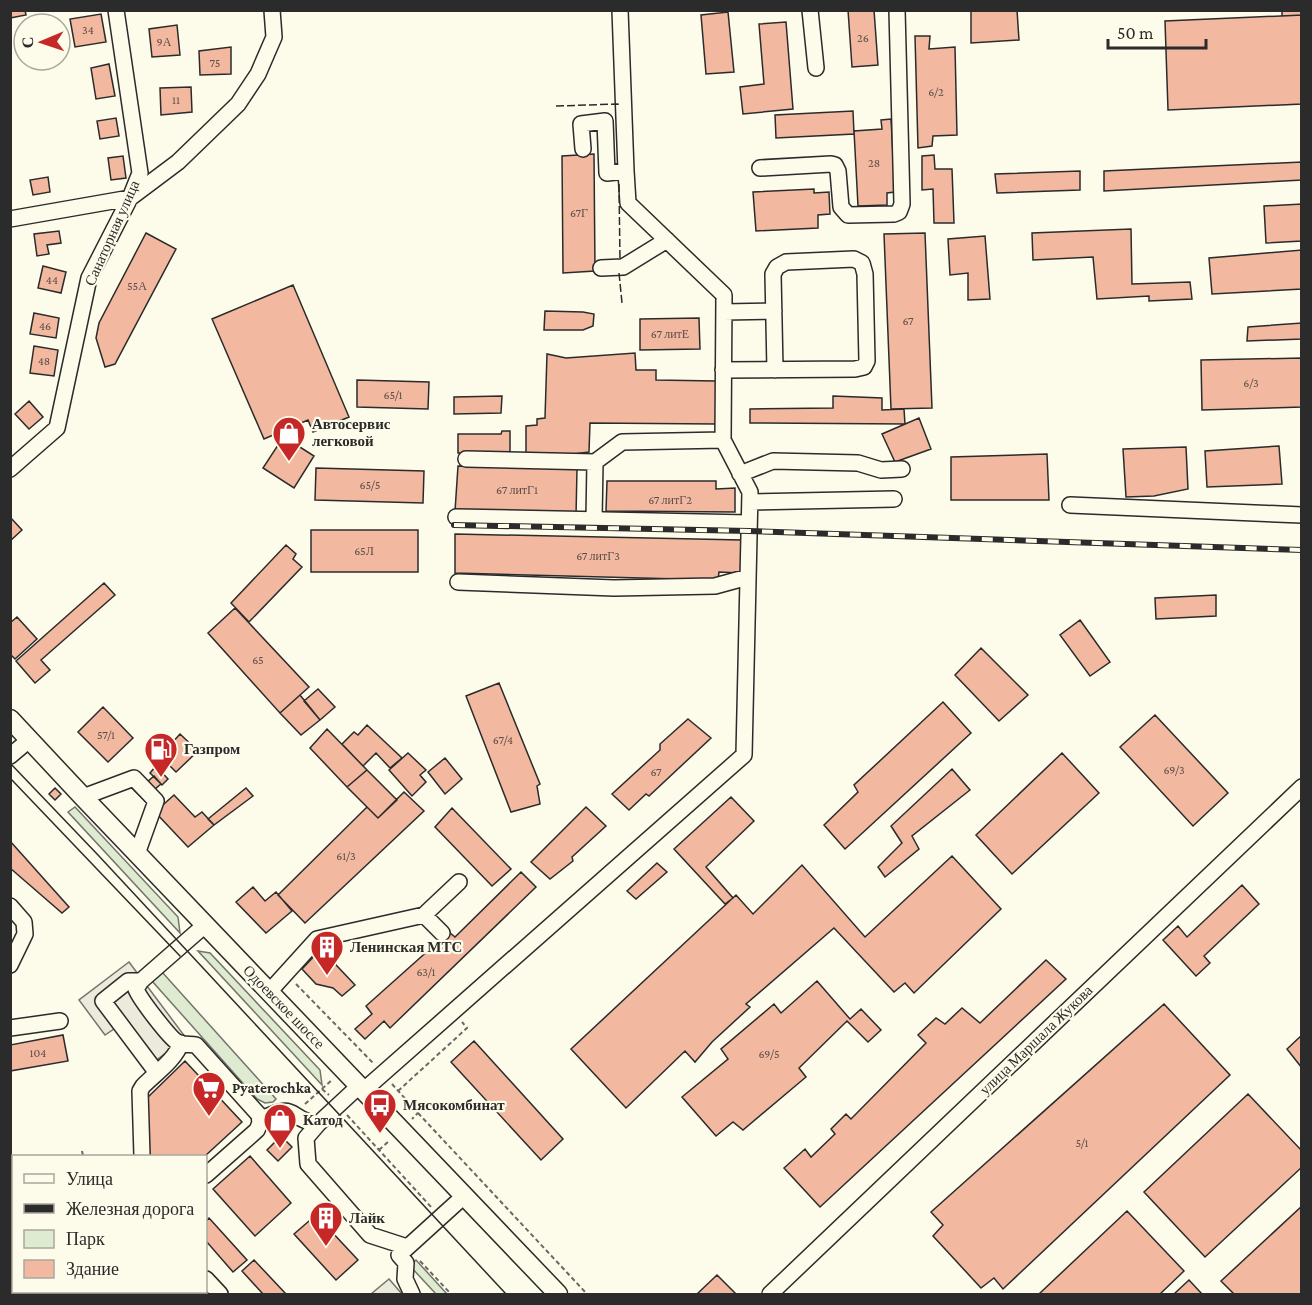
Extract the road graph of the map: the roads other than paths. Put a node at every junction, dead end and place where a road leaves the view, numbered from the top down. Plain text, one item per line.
1 (116, 10) edge
2 (272, 10) edge
3 (620, 10) edge
4 (810, 10) edge
5 (897, 10) edge
6 (816, 68) dead end
7 (583, 149) dead end
8 (760, 168) dead end
9 (626, 171) junction
10 (130, 198) junction
11 (10, 219) edge
12 (667, 240) junction
13 (601, 268) dead end
14 (774, 311) junction
15 (724, 312) junction
16 (775, 369) junction
17 (723, 370) junction
18 (723, 440) junction
19 (466, 459) dead end
20 (595, 462) junction
21 (10, 469) edge
22 (902, 469) dead end
23 (740, 474) junction
24 (894, 499) dead end
25 (750, 502) junction
26 (1070, 505) dead end
27 (1302, 515) edge
28 (456, 517) dead end
29 (594, 520) junction
30 (749, 523) junction
31 (748, 577) junction
32 (458, 582) dead end
33 (10, 719) edge
34 (29, 740) junction
35 (10, 756) edge
36 (1302, 787) edge
37 (83, 797) junction
38 (137, 854) junction
39 (459, 882) dead end
40 (10, 906) edge
41 (424, 915) junction
42 (205, 925) junction
43 (442, 933) dead end
44 (10, 965) edge
45 (141, 981) junction
46 (269, 992) junction
47 (60, 1022) dead end
48 (10, 1028) edge
49 (181, 1043) junction
50 (156, 1073) junction
51 (361, 1088) junction
52 (260, 1120) junction
53 (318, 1124) junction
54 (142, 1155) edge
55 (207, 1173) edge
56 (464, 1196) junction
57 (407, 1247) junction
58 (207, 1280) edge
59 (220, 1294) edge
60 (412, 1294) edge
61 (558, 1294) edge
62 (770, 1294) edge

1 - 10 street, Санаторная улица
2 - 10 street
3 - 9 street
4 - 6 street
5 - 8 street
7 - 9 street
9 - 12 street
10 - 11 street
10 - 21 street, Санаторная улица
12 - 13 street
12 - 15 street
14 - 15 street
14 - 16 street
14 - 16 street
15 - 17 street
16 - 17 street
17 - 18 street
18 - 20 street
18 - 23 street
19 - 20 street
20 - 29 street
22 - 23 street
23 - 25 street
24 - 25 street
25 - 30 street
26 - 27 street
28 - 29 street
29 - 30 street
30 - 31 street
31 - 32 street
31 - 51 street
33 - 34 main road, Одоевское шоссе
34 - 35 street
34 - 37 main road, Одоевское шоссе
36 - 62 street, улица Маршала Жукова
37 - 38 main road, Одоевское шоссе
37 - 38 street
38 - 42 main road, Одоевское шоссе
39 - 41 street
40 - 44 street
41 - 43 street
41 - 46 street
42 - 45 street
42 - 46 main road, Одоевское шоссе
45 - 49 street
45 - 50 street
46 - 51 main road, Одоевское шоссе
47 - 48 street
49 - 50 street
49 - 52 street
50 - 54 street
51 - 53 street
51 - 56 main road, Одоевское шоссе
52 - 53 street
52 - 55 street
53 - 57 street
56 - 57 street
56 - 61 main road, Одоевское шоссе
57 - 60 street
58 - 59 street

